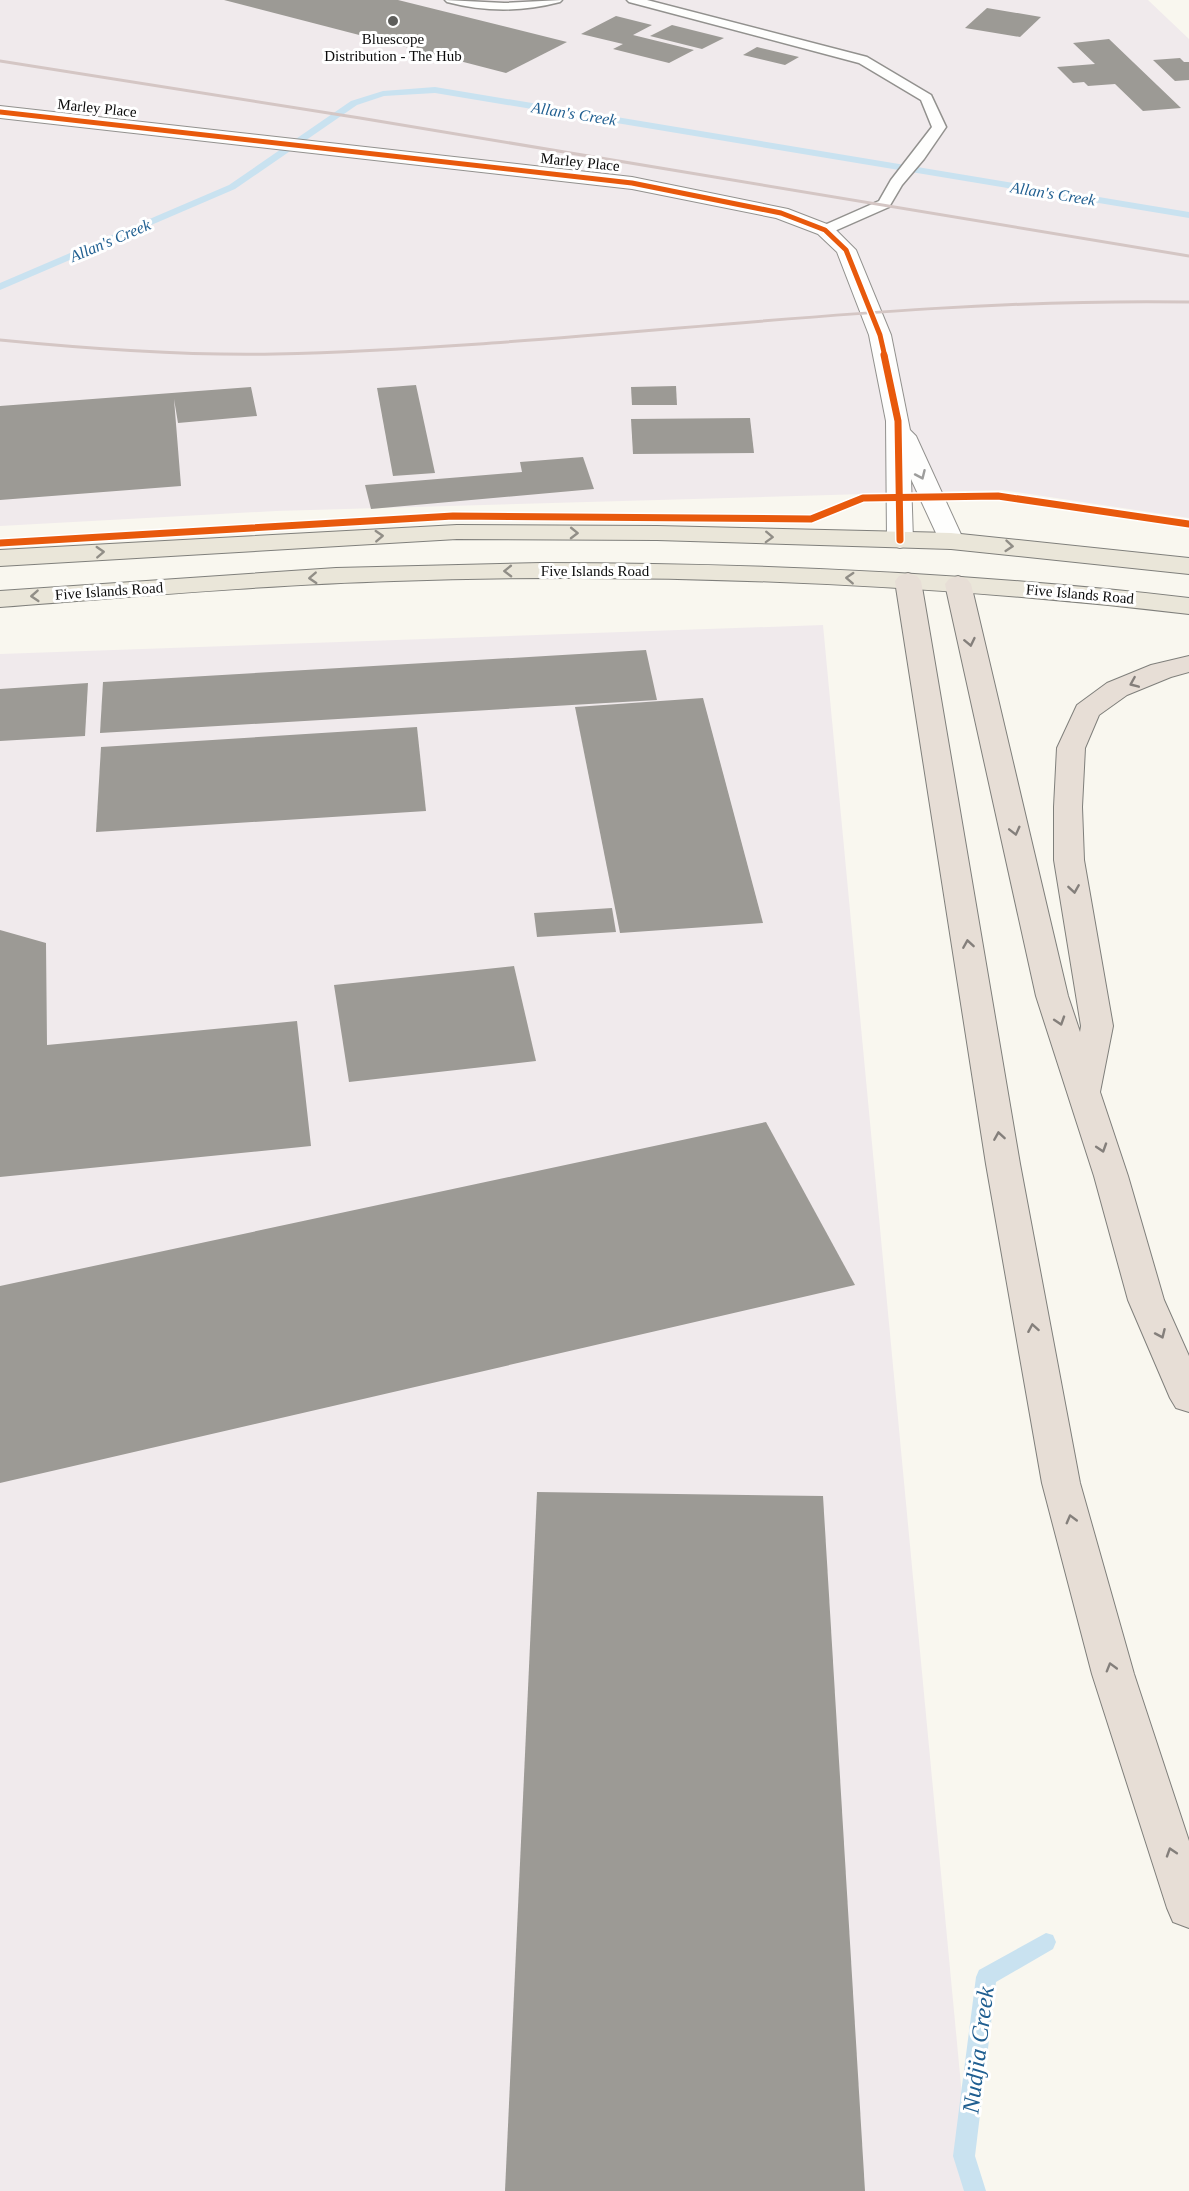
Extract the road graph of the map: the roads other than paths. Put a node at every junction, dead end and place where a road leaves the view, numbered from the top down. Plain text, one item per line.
1 (451, 0) edge
2 (556, 0) edge
3 (633, 0) edge
4 (0, 112) edge
5 (825, 230) junction
6 (898, 421) junction
7 (900, 540) junction
8 (951, 541) junction
9 (0, 558) edge
10 (1189, 566) edge
11 (908, 581) junction
12 (958, 584) junction
13 (0, 599) edge
14 (1189, 606) edge
15 (1189, 664) edge
16 (1084, 1092) junction
17 (1189, 1398) edge
18 (1189, 1908) edge

1 - 2 lane
3 - 5 lane
4 - 5 street, Marley Place
5 - 6 street, Marley Place
6 - 7 street, Marley Place
6 -> 8 street, Marley Place
7 - 8 main road
9 -> 7 main road
7 - 11 main road
8 -> 10 main road
8 - 12 main road
11 - 12 main road, Five Islands Road
11 -> 13 main road, Five Islands Road
18 -> 11 highway
12 - 14 main road, Five Islands Road
12 -> 16 highway
15 -> 16 highway
16 -> 17 highway

